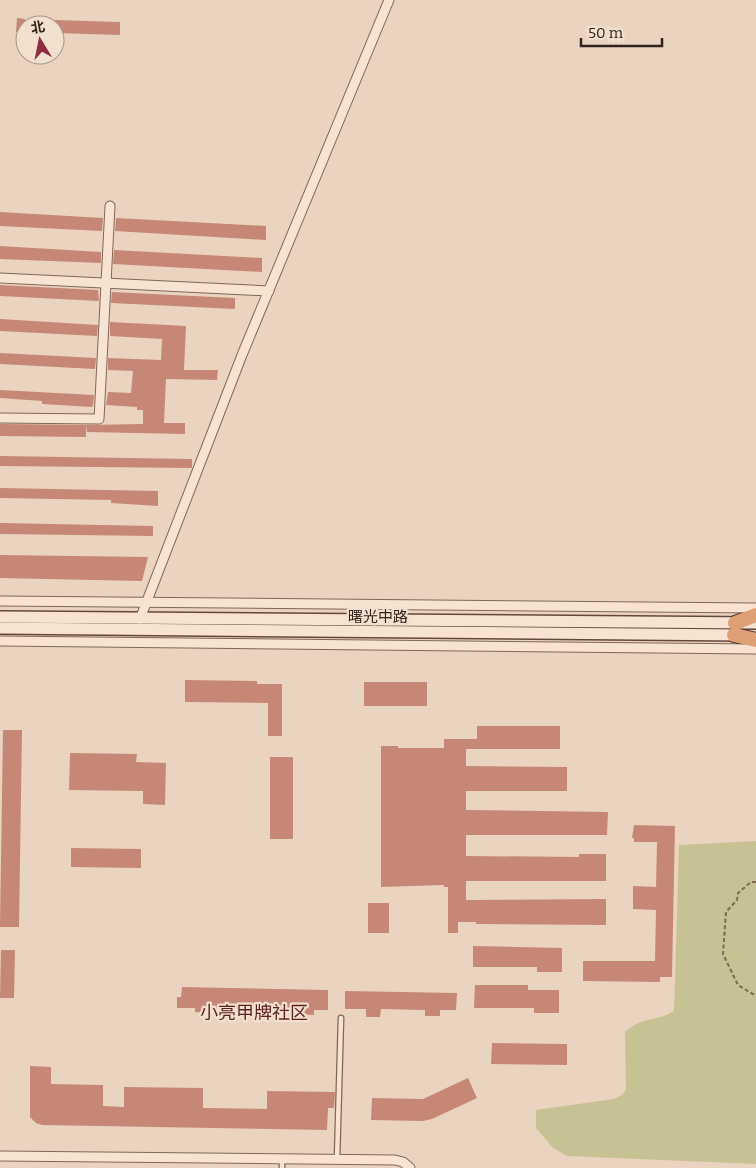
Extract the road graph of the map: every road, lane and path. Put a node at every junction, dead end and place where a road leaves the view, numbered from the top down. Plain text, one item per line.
1 (389, 0) edge
2 (110, 206) dead end
3 (0, 278) edge
4 (106, 283) junction
5 (269, 291) junction
6 (0, 418) edge
7 (0, 601) edge
8 (146, 602) junction
9 (756, 608) edge
10 (756, 615) edge
11 (0, 617) edge
12 (140, 619) junction
13 (756, 623) edge
14 (0, 628) edge
15 (735, 629) junction
16 (756, 635) edge
17 (0, 640) edge
18 (756, 640) edge
19 (756, 649) edge
20 (756, 882) edge
21 (756, 996) edge
22 (341, 1018) dead end
23 (0, 1156) edge
24 (337, 1159) junction
25 (282, 1163) edge
26 (410, 1168) edge

1 - 5 street
2 - 4 street
3 - 4 street
4 - 5 street
4 - 6 street
5 - 8 street
7 - 8 street
8 - 9 street
8 - 12 street
10 - 15 highway
11 - 12 main road, 曙光中路
12 - 15 main road, 曙光中路
13 - 15 main road, 曙光中路
14 - 15 main road, 曙光中路
15 - 16 main road, 曙光中路
15 - 18 highway
17 - 19 street
20 - 21 path
22 - 24 lane
23 - 25 street
24 - 25 street
24 - 26 street

